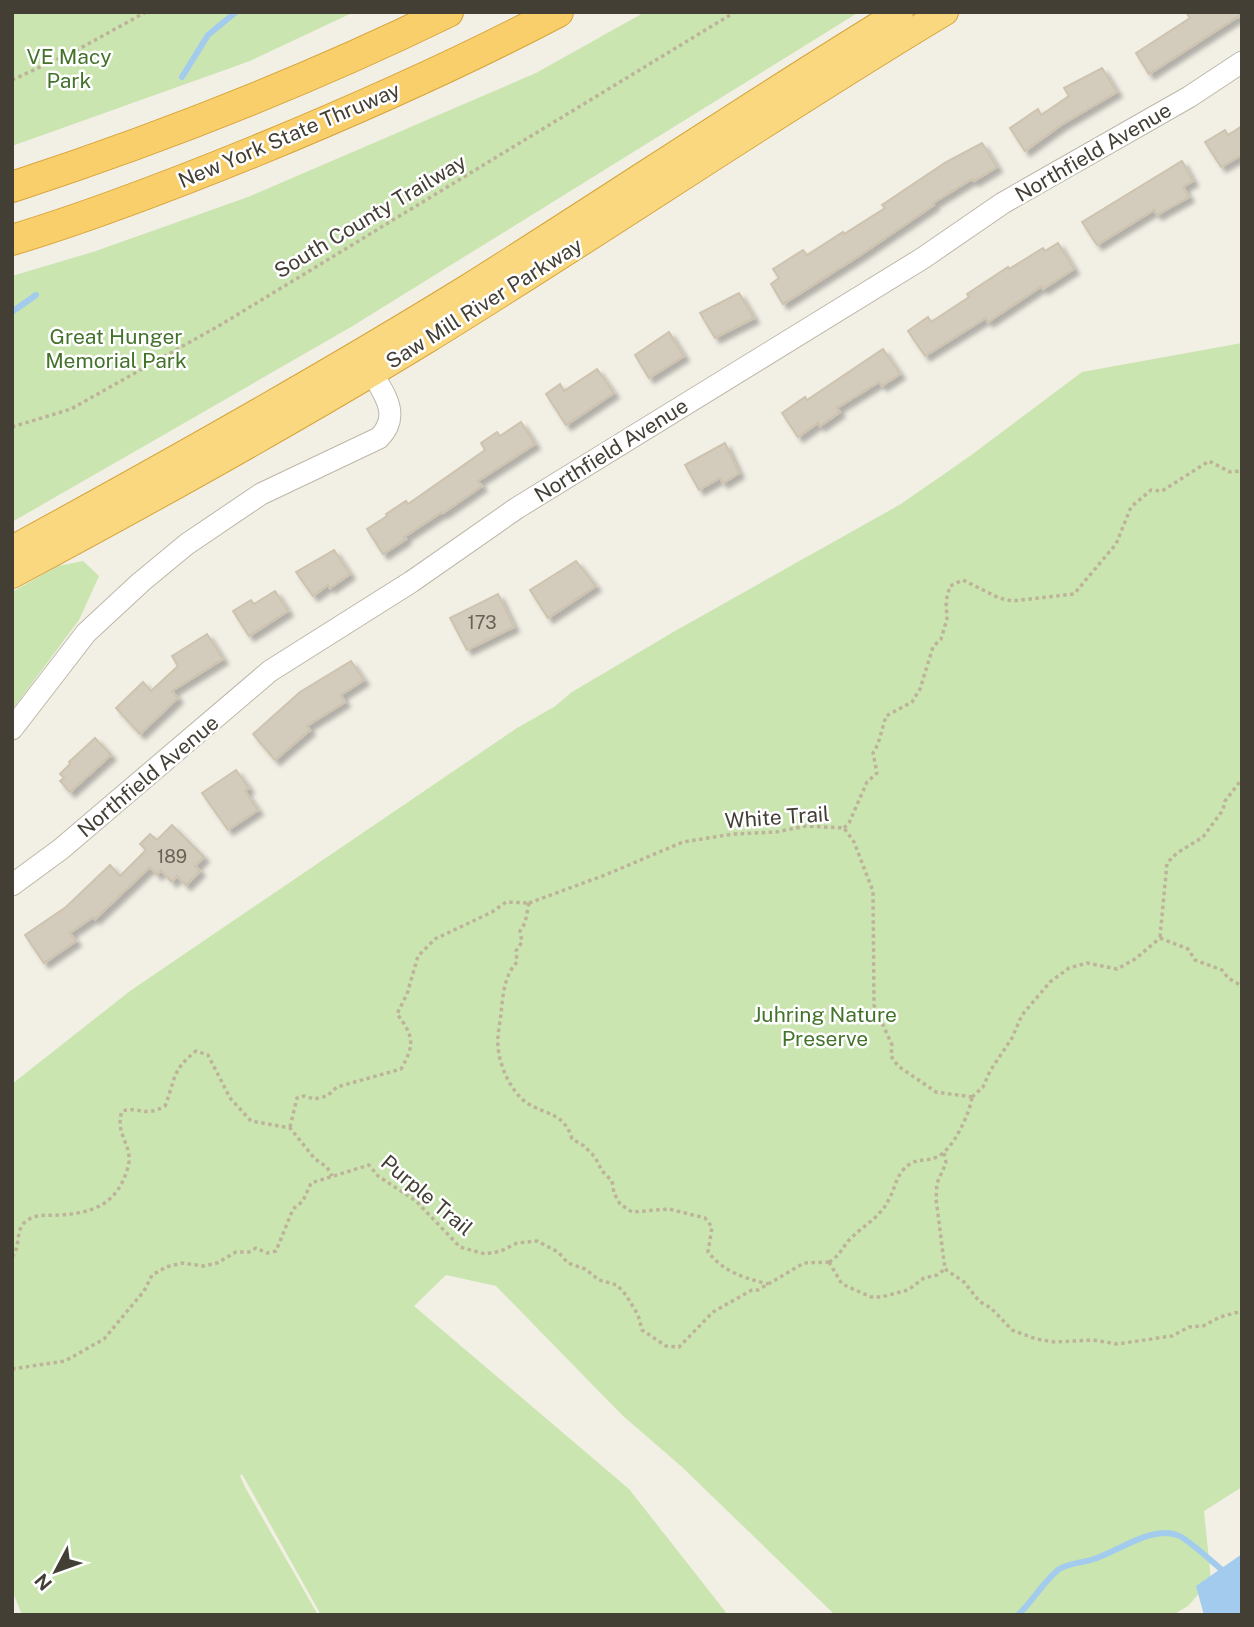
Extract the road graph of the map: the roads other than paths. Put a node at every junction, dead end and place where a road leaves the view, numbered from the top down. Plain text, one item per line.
1 (448, 12) edge
2 (558, 12) edge
3 (900, 12) edge
4 (945, 12) edge
5 (1242, 62) edge
6 (12, 187) edge
7 (12, 240) edge
8 (372, 373) junction
9 (12, 549) edge
10 (12, 575) edge
11 (12, 729) edge
12 (12, 885) edge

1 - 6 highway
2 - 7 highway, New York State Thruway
3 - 9 highway, Saw Mill River Parkway
4 - 8 highway, Saw Mill River Parkway
5 - 12 street, Northfield Avenue
8 - 10 highway, Saw Mill River Parkway
8 - 11 street

